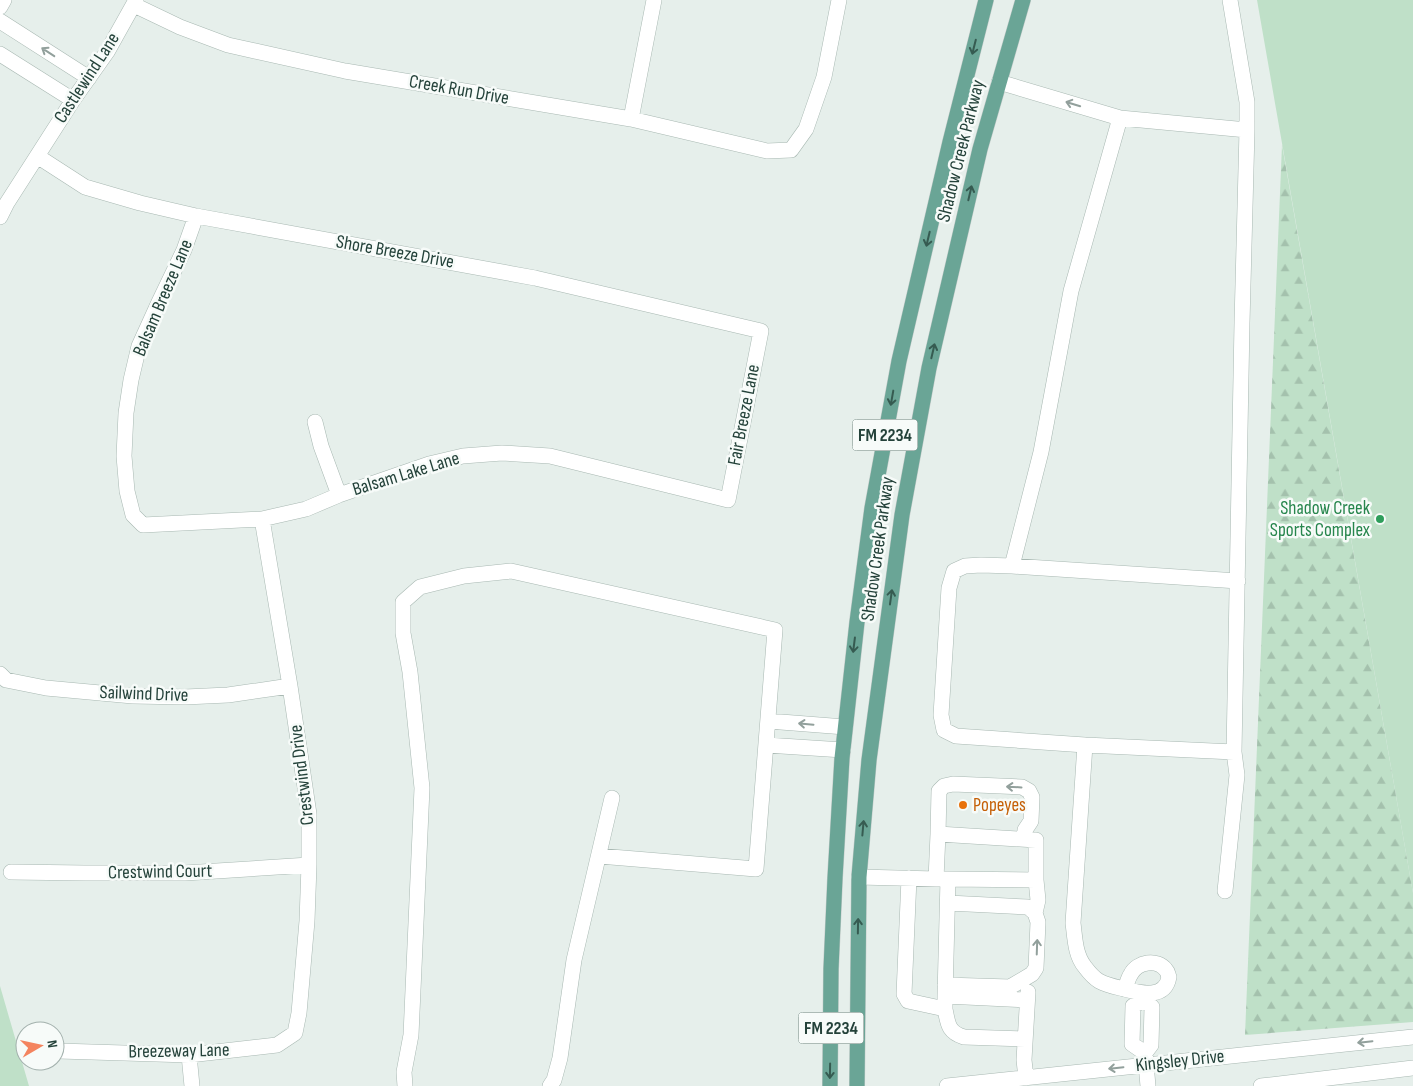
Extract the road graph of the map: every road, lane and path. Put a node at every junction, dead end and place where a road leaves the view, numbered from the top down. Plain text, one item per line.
1 (4, 0) edge
2 (654, 0) edge
3 (839, 0) edge
4 (986, 0) edge
5 (1023, 0) edge
6 (1230, 0) edge
7 (135, 2) edge
8 (0, 7) edge
9 (0, 21) edge
10 (0, 54) edge
11 (89, 78) junction
12 (999, 82) junction
13 (73, 100) junction
14 (1120, 118) junction
15 (631, 120) junction
16 (1247, 130) junction
17 (37, 156) junction
18 (196, 216) junction
19 (0, 217) edge
20 (761, 331) joint
21 (315, 422) dead end
22 (339, 495) junction
23 (728, 500) joint
24 (262, 519) junction
25 (143, 525) joint
26 (1012, 566) junction
27 (1238, 580) junction
28 (0, 674) edge
29 (290, 686) junction
30 (768, 721) junction
31 (845, 727) junction
32 (766, 745) junction
33 (1085, 745) junction
34 (843, 750) junction
35 (1234, 752) junction
36 (612, 798) dead end
37 (938, 834) junction
38 (1024, 839) junction
39 (599, 856) junction
40 (309, 865) junction
41 (11, 872) dead end
42 (859, 877) junction
43 (909, 878) junction
44 (942, 879) junction
45 (1036, 880) junction
46 (1226, 890) dead end
47 (948, 904) junction
48 (1036, 913) junction
49 (1029, 977) junction
50 (1125, 989) junction
51 (945, 996) junction
52 (1145, 997) junction
53 (1027, 1000) junction
54 (295, 1033) joint
55 (1413, 1037) edge
56 (1025, 1039) junction
57 (65, 1051) edge
58 (189, 1055) junction
59 (1145, 1059) junction
60 (1413, 1068) edge
61 (1026, 1078) junction
62 (192, 1086) edge
63 (405, 1086) edge
64 (550, 1086) edge
65 (830, 1086) edge
66 (857, 1086) edge
67 (947, 1086) edge
68 (1148, 1086) edge
69 (1262, 1086) edge

1 - 8 street
2 - 15 street
3 - 15 street, Creek Run Drive
4 -> 31 main road, Shadow Creek Parkway / FM 2234
5 - 12 main road, Shadow Creek Parkway / FM 2234
6 - 16 street
7 - 11 street, Castlewind Lane
7 - 15 street, Creek Run Drive
11 -> 9 street
10 - 13 street
11 - 13 street, Castlewind Lane
14 -> 12 street
42 -> 12 main road, Shadow Creek Parkway / FM 2234
13 - 17 street, Castlewind Lane
14 - 16 street
14 - 26 street
16 - 27 street
17 - 18 street, Shore Breeze Drive
17 - 19 street, Castlewind Lane
18 - 20 street, Shore Breeze Drive
18 - 25 street, Balsam Breeze Lane
20 - 23 street, Fair Breeze Lane
21 - 22 street
22 - 23 street, Balsam Lake Lane
22 - 24 street, Balsam Lake Lane
24 - 25 street, Balsam Lake Lane
24 - 29 street, Crestwind Drive
26 - 27 street
26 - 33 street
27 - 35 street
28 - 29 street, Sailwind Drive
29 - 40 street, Crestwind Drive
31 -> 30 street
30 - 32 street
30 - 63 street
31 - 34 main road, Shadow Creek Parkway / FM 2234
32 - 34 street
32 - 39 street
33 - 35 street
33 - 50 street
34 -> 65 main road, Shadow Creek Parkway / FM 2234
35 - 46 street
36 - 39 street
37 - 38 street
38 -> 37 street
37 - 44 street
38 - 45 street
39 - 64 street
40 - 41 street, Crestwind Court
40 - 54 street, Crestwind Drive
42 - 43 street
66 -> 42 main road, Shadow Creek Parkway / FM 2234
43 - 44 street
43 - 51 street
44 - 45 street
44 - 47 street
45 - 48 street
47 - 48 street
47 - 51 street
49 -> 48 street
49 - 51 street
49 - 53 street
50 - 52 street
50 - 52 street
51 - 53 street
51 - 56 street
52 - 59 street
53 - 56 street
54 - 58 street, Breezeway Lane
55 -> 59 street, Kingsley Drive
56 - 61 street
57 - 58 street, Breezeway Lane
58 - 62 street
59 -> 61 street, Kingsley Drive
59 - 68 street
60 - 69 street
61 - 67 street, Kingsley Drive

